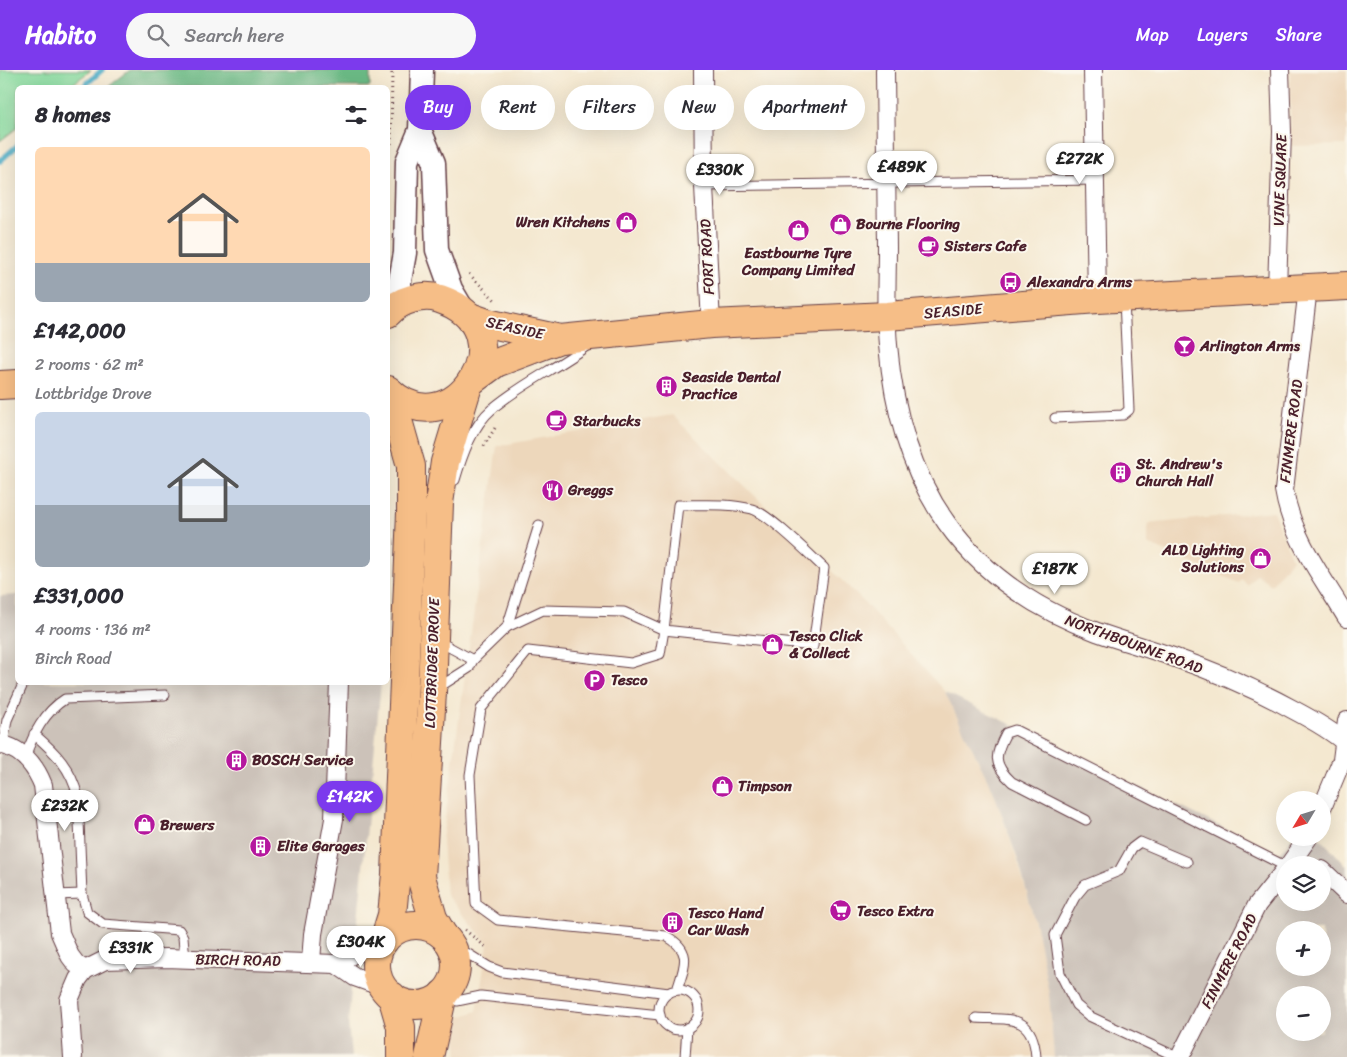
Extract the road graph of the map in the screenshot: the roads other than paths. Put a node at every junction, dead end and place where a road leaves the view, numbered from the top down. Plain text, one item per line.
1 (422, 70) edge
2 (703, 70) edge
3 (885, 70) edge
4 (1093, 70) edge
5 (1280, 70) edge
6 (422, 85) edge
7 (420, 130) joint
8 (1096, 180) junction
9 (886, 182) junction
10 (704, 186) junction
11 (1347, 286) edge
12 (1308, 288) junction
13 (1277, 290) junction
14 (1124, 298) junction
15 (1097, 299) junction
16 (390, 309) edge
17 (390, 311) edge
18 (467, 314) junction
19 (887, 316) junction
20 (711, 324) junction
21 (602, 334) junction
22 (560, 339) junction
23 (15, 384) edge
24 (471, 384) junction
25 (0, 385) edge
26 (390, 393) edge
27 (390, 398) edge
28 (1054, 418) dead end
29 (438, 502) junction
30 (539, 525) dead end
31 (1347, 618) edge
32 (508, 627) junction
33 (664, 630) junction
34 (434, 638) junction
35 (473, 660) junction
36 (23, 685) edge
37 (338, 685) edge
38 (432, 692) junction
39 (166, 695) dead end
40 (1347, 721) edge
41 (34, 734) junction
42 (1346, 743) edge
43 (2, 744) edge
44 (25, 757) junction
45 (1329, 791) edge
46 (1086, 820) dead end
47 (1303, 846) edge
48 (1296, 856) edge
49 (1276, 861) edge
50 (1187, 862) dead end
51 (1331, 879) edge
52 (1276, 882) edge
53 (82, 894) junction
54 (1347, 894) edge
55 (56, 895) junction
56 (446, 939) junction
57 (382, 944) junction
58 (185, 959) junction
59 (311, 962) junction
60 (336, 964) junction
61 (85, 970) junction
62 (387, 992) junction
63 (446, 992) junction
64 (673, 992) junction
65 (660, 1015) junction
66 (976, 1018) dead end
67 (687, 1028) junction
68 (73, 1057) edge
69 (401, 1057) edge
70 (428, 1057) edge
71 (685, 1057) edge
72 (1036, 1057) edge
73 (1179, 1057) edge

1 - 6 street
2 - 10 street, FORT ROAD
3 - 9 street, NORTHBOURNE ROAD
4 - 8 street
5 - 13 street, VINE SQUARE
7 - 16 street
7 - 18 street
8 - 9 lane
8 - 15 street
9 - 10 lane
9 - 19 street, NORTHBOURNE ROAD
10 - 20 street, FORT ROAD
11 - 12 main road, SEASIDE
12 - 13 main road, SEASIDE
12 - 31 street, FINMERE ROAD
13 - 14 main road, SEASIDE
14 - 15 main road, SEASIDE
14 - 28 lane
15 - 19 main road, SEASIDE
17 - 18 main road, SEASIDE
18 - 22 main road, SEASIDE
18 - 24 main road, LOTTBRIDGE DROVE
19 - 20 main road, SEASIDE
19 - 42 street, NORTHBOURNE ROAD
20 - 21 main road, SEASIDE
21 - 22 main road, SEASIDE
21 - 29 lane
22 - 24 main road, SEASIDE
23 - 25 main road
24 - 26 main road, SEASIDE
24 - 29 main road, LOTTBRIDGE DROVE
27 - 57 main road, LOTTBRIDGE DROVE
29 - 34 main road, LOTTBRIDGE DROVE
30 - 32 lane
32 - 33 lane
32 - 35 lane
33 - 33 lane
33 - 64 lane
34 - 35 lane
34 - 38 main road, LOTTBRIDGE DROVE
35 - 38 lane
36 - 43 lane
37 - 59 street
38 - 56 main road, LOTTBRIDGE DROVE
39 - 41 lane
40 - 42 street
41 - 44 lane
41 - 53 lane
42 - 45 street
43 - 44 street
44 - 55 street
46 - 49 lane
47 - 48 street
50 - 73 lane
51 - 54 street
52 - 73 street, FINMERE ROAD
53 - 55 lane
53 - 58 lane
55 - 61 street
56 - 57 main road
56 - 63 main road
56 - 64 lane
57 - 60 street
57 - 62 main road
58 - 59 street, BIRCH ROAD
58 - 61 street, BIRCH ROAD
59 - 60 street, BIRCH ROAD
60 - 62 street, BIRCH ROAD
61 - 68 street
62 - 63 main road
62 - 69 main road
63 - 65 lane
63 - 70 main road
64 - 65 lane
64 - 67 lane
65 - 67 lane
66 - 72 lane
67 - 71 lane

